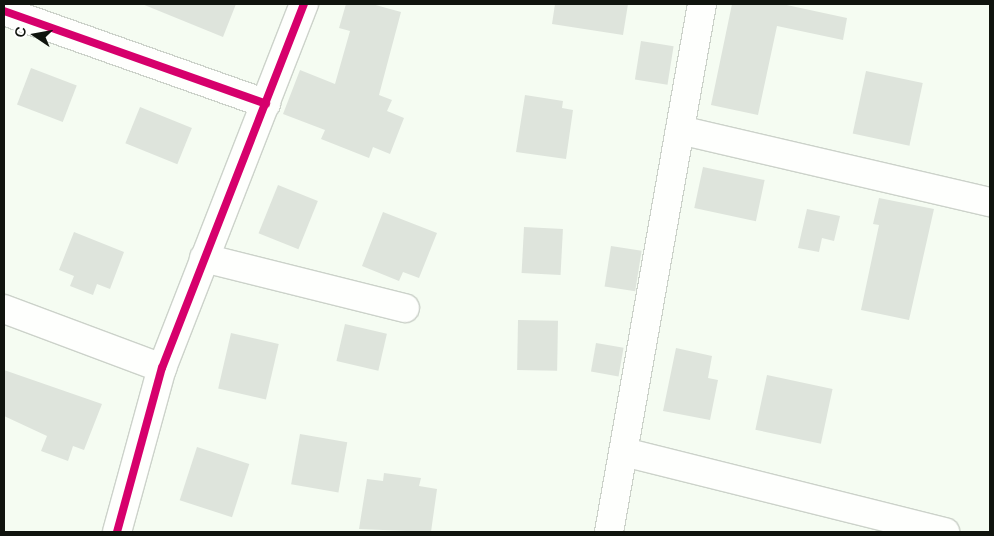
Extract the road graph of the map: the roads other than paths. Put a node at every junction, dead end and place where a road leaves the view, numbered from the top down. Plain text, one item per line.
1 (304, 4) edge
2 (702, 4) edge
3 (4, 10) edge
4 (266, 104) junction
5 (680, 130) junction
6 (990, 202) edge
7 (204, 258) junction
8 (405, 308) dead end
9 (4, 309) edge
10 (162, 368) junction
11 (624, 452) junction
12 (117, 532) edge
13 (609, 532) edge
14 (945, 532) edge

1 - 4 street
2 - 5 street
3 - 4 street
4 - 7 street
5 - 6 street
5 - 11 street
7 - 8 street
7 - 10 street
9 - 10 street
10 - 12 street
11 - 13 street
11 - 14 street

